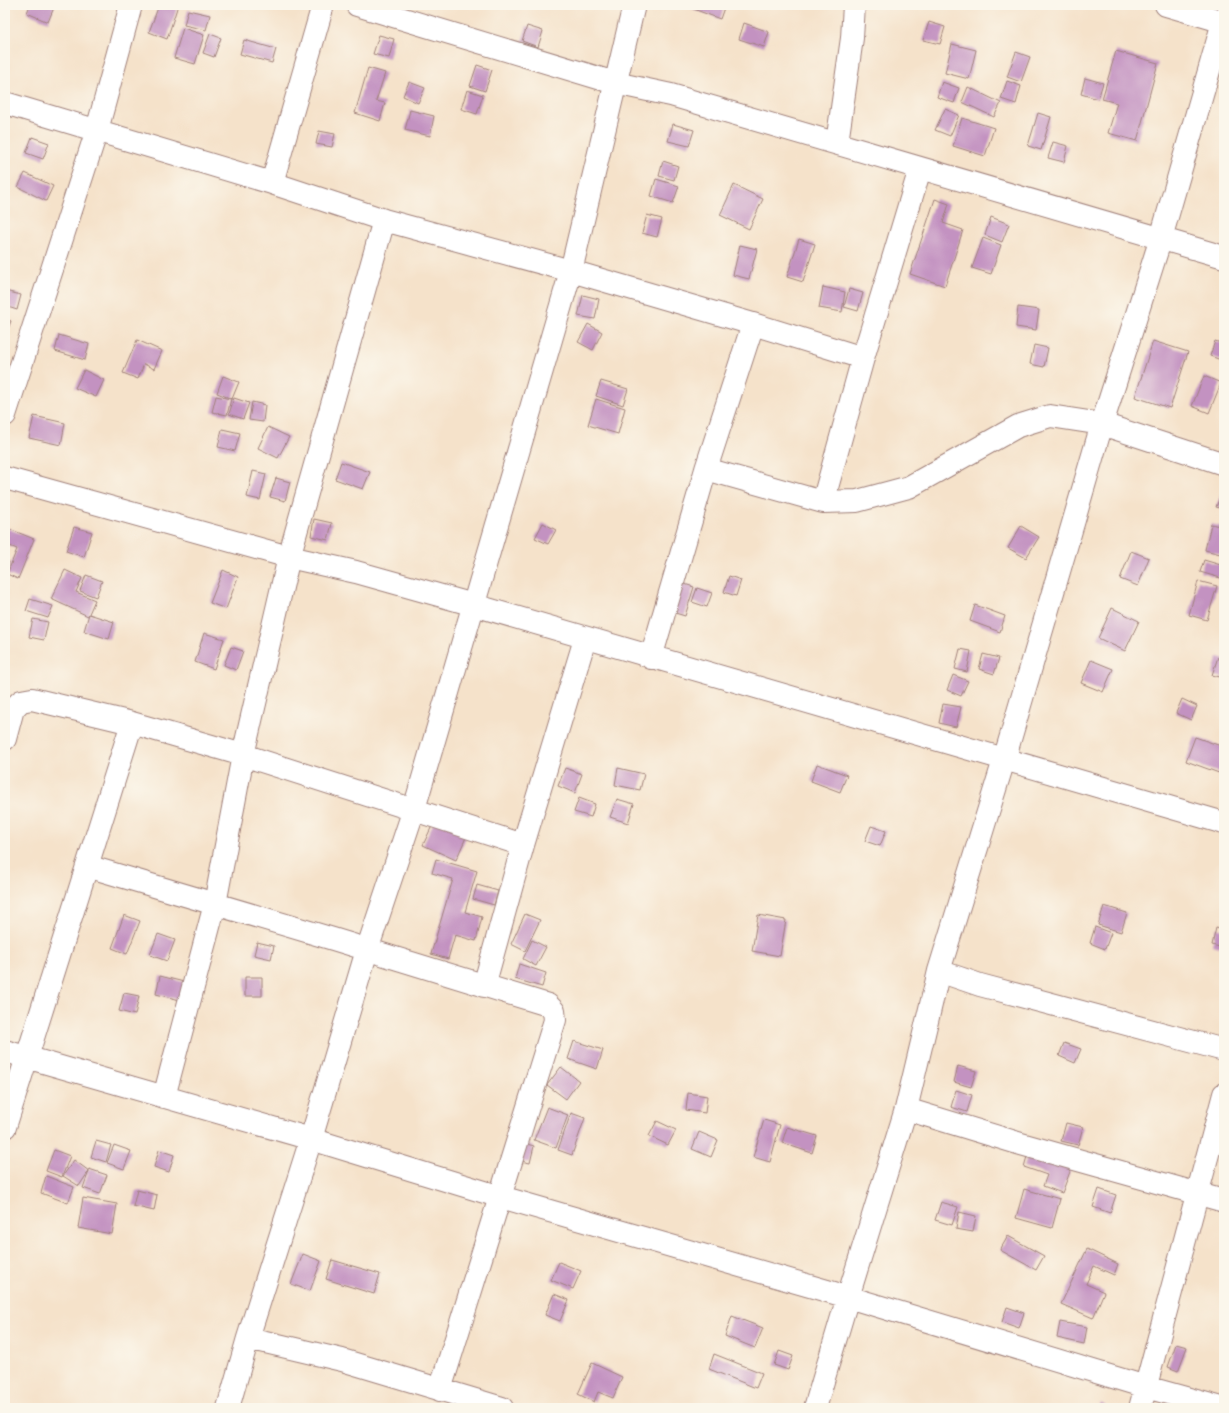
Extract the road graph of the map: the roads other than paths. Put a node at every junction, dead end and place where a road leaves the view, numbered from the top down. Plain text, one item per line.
1 (131, 5) edge
2 (323, 5) edge
3 (357, 5) edge
4 (634, 5) edge
5 (854, 5) edge
6 (1166, 5) edge
7 (1224, 22) edge
8 (615, 83) junction
9 (5, 103) edge
10 (97, 130) junction
11 (837, 143) junction
12 (920, 168) junction
13 (272, 183) junction
14 (384, 220) junction
15 (1161, 238) junction
16 (1224, 257) edge
17 (571, 271) junction
18 (753, 324) junction
19 (863, 358) junction
20 (5, 415) edge
21 (1102, 424) junction
22 (1224, 464) edge
23 (706, 469) junction
24 (5, 478) edge
25 (823, 502) junction
26 (289, 557) junction
27 (474, 605) junction
28 (585, 639) junction
29 (651, 658) junction
30 (132, 723) junction
31 (5, 739) edge
32 (243, 755) junction
33 (1004, 760) junction
34 (414, 809) junction
35 (1224, 824) edge
36 (523, 845) junction
37 (87, 866) junction
38 (215, 904) junction
39 (367, 950) junction
40 (939, 971) junction
41 (484, 986) junction
42 (1224, 1050) edge
43 (5, 1051) edge
44 (27, 1057) junction
45 (1224, 1094) edge
46 (164, 1097) junction
47 (906, 1109) junction
48 (5, 1127) edge
49 (311, 1139) junction
50 (1198, 1193) junction
51 (500, 1197) junction
52 (1224, 1201) edge
53 (848, 1297) junction
54 (248, 1338) junction
55 (1146, 1387) junction
56 (440, 1390) junction
57 (228, 1408) edge
58 (502, 1408) edge
59 (815, 1408) edge
60 (1140, 1408) edge
61 (1222, 1408) edge

1 - 10 street
2 - 13 street
3 - 8 street
4 - 8 street
5 - 11 street
6 - 7 street
7 - 15 street
8 - 11 street
8 - 17 street
9 - 10 street
10 - 13 street
10 - 20 street
11 - 12 street
12 - 15 street
12 - 19 street
13 - 14 street
14 - 17 street
14 - 26 street
15 - 16 street
15 - 21 street
17 - 18 street
17 - 27 street
18 - 19 street
18 - 23 street
19 - 25 street
21 - 22 street
21 - 25 street
21 - 33 street
23 - 25 street
23 - 29 street
24 - 26 street
26 - 27 street
26 - 32 street
27 - 28 street
27 - 34 street
28 - 29 street
28 - 36 street
29 - 33 street
30 - 31 street
30 - 32 street
30 - 37 street
32 - 34 street
32 - 38 street
33 - 35 street
33 - 40 street
34 - 36 street
34 - 39 street
36 - 41 street
37 - 38 street
37 - 44 street
38 - 39 street
38 - 46 street
39 - 41 street
39 - 49 street
40 - 42 street
40 - 47 street
41 - 51 street
43 - 44 street
44 - 46 street
44 - 48 street
45 - 50 street
46 - 49 street
47 - 50 street
47 - 53 street
49 - 51 street
49 - 54 street
50 - 52 street
50 - 55 street
51 - 53 street
51 - 56 street
53 - 55 street
53 - 59 street
54 - 56 street
54 - 57 street
55 - 60 street
55 - 61 street
56 - 58 street

